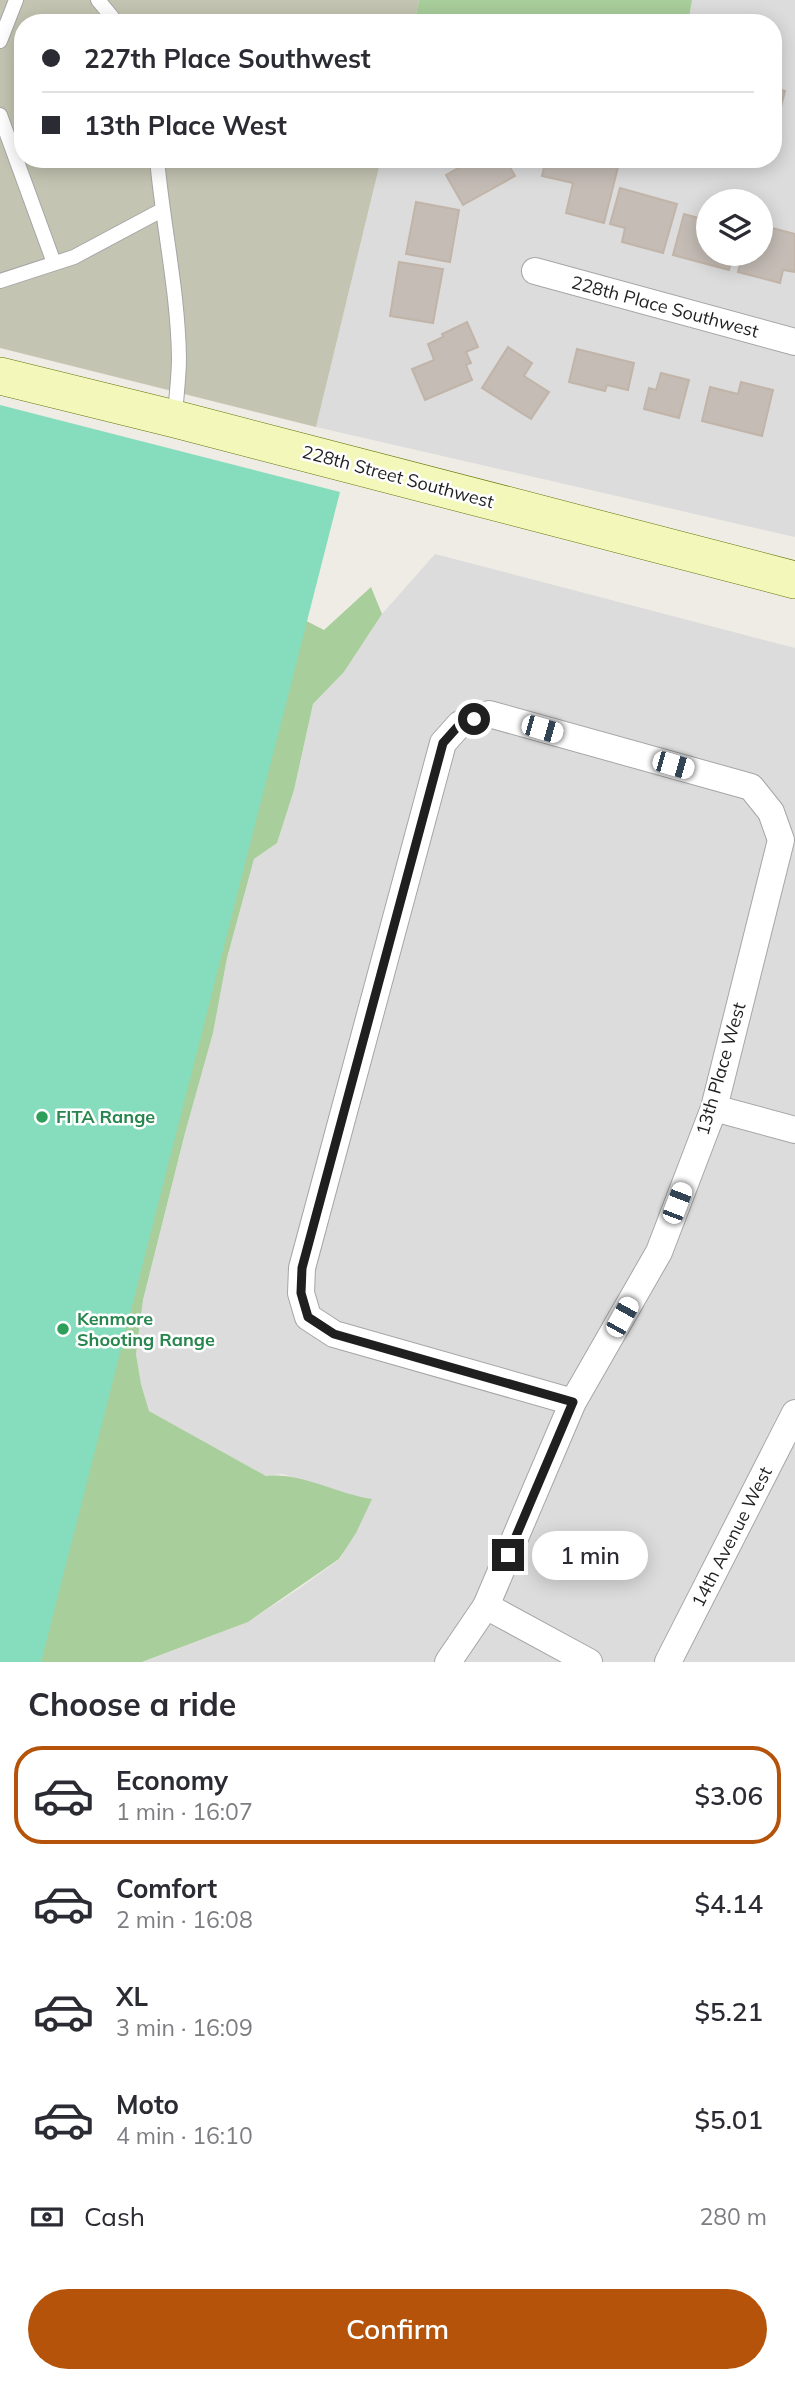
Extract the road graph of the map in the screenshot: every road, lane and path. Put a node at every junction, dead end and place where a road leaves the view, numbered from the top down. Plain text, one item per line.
1 (16, 0) edge
2 (98, 0) edge
3 (110, 14) edge
4 (0, 41) edge
5 (0, 114) edge
6 (14, 153) edge
7 (20, 168) edge
8 (158, 168) edge
9 (162, 210) junction
10 (54, 263) junction
11 (535, 271) dead end
12 (0, 281) edge
13 (795, 342) edge
14 (0, 376) edge
15 (174, 419) junction
16 (795, 580) edge
17 (714, 1108) junction
18 (795, 1130) edge
19 (573, 1402) junction
20 (795, 1412) edge
21 (485, 1606) junction
22 (448, 1662) edge
23 (589, 1662) edge
24 (668, 1662) edge

1 - 4 lane
2 - 3 lane
5 - 6 lane
7 - 10 lane
8 - 9 lane
9 - 10 lane
9 - 15 lane
10 - 12 lane
11 - 13 street, 228th Place Southwest
14 - 15 main road, 228th Street Southwest
15 - 16 main road, 228th Street Southwest
17 - 18 street
17 - 19 street, 13th Place West
17 - 19 street, 13th Place West
19 - 21 street, 13th Place West
20 - 24 street, 14th Avenue West
21 - 22 street, 13th Place West
21 - 23 street

